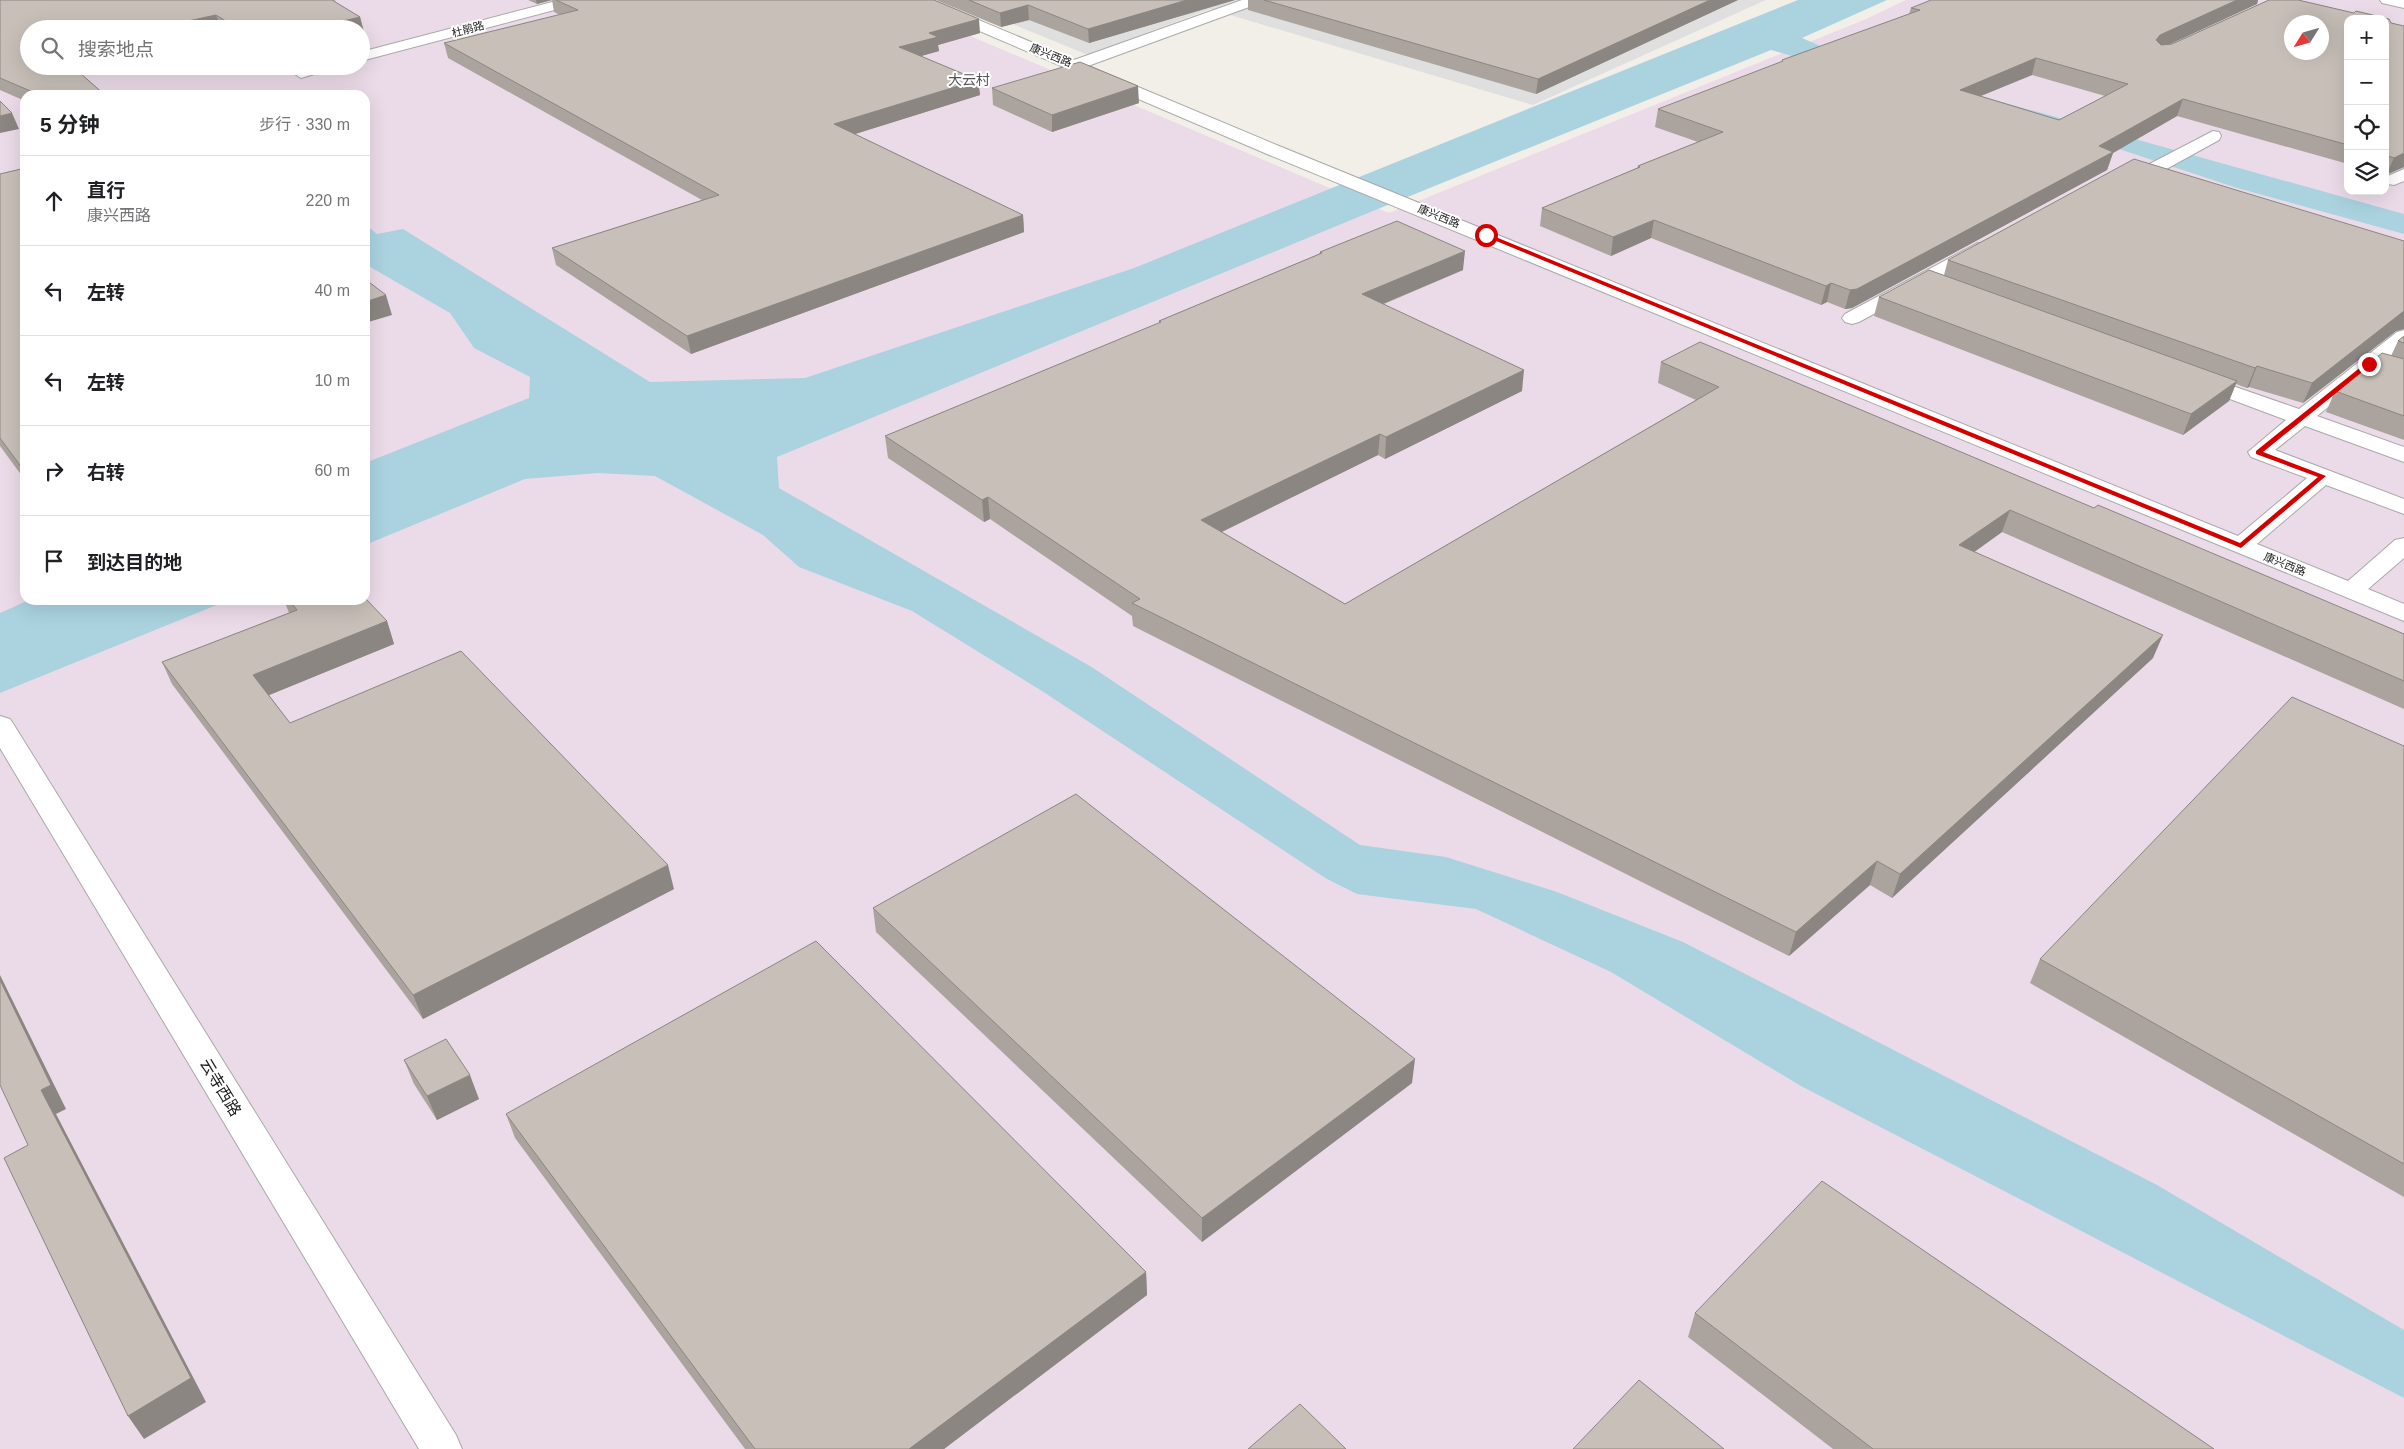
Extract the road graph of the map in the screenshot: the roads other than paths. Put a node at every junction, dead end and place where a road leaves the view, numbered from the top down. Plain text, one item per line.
1 (576, 0) edge
2 (919, 0) edge
3 (1255, 0) edge
4 (2388, 0) edge
5 (2404, 4) edge
6 (370, 55) edge
7 (1076, 65) junction
8 (2213, 136) dead end
9 (2126, 169) edge
10 (2144, 174) junction
11 (2181, 186) edge
12 (1990, 243) edge
13 (1923, 280) junction
14 (1950, 290) edge
15 (1852, 318) dead end
16 (2404, 336) edge
17 (2369, 364) junction
18 (2395, 372) edge
19 (2181, 374) edge
20 (2301, 418) junction
21 (2404, 455) edge
22 (2323, 476) junction
23 (2404, 507) edge
24 (2404, 545) edge
25 (2241, 546) junction
26 (2352, 591) junction
27 (2404, 613) edge
28 (0, 724) edge
29 (442, 1449) edge

1 - 6 street, 杜鹃路
2 - 7 street, 康兴西路
3 - 7 street
4 - 5 street
7 - 25 street, 康兴西路
8 - 10 street
9 - 10 street
10 - 11 street
12 - 13 street
13 - 14 street
13 - 15 street
16 - 17 street
17 - 18 street
17 - 20 street
19 - 20 street
20 - 21 street
20 - 22 street
22 - 23 street
22 - 25 street
24 - 26 street
25 - 26 street, 康兴西路
26 - 27 street, 康兴西路
28 - 29 street, 云寺西路

